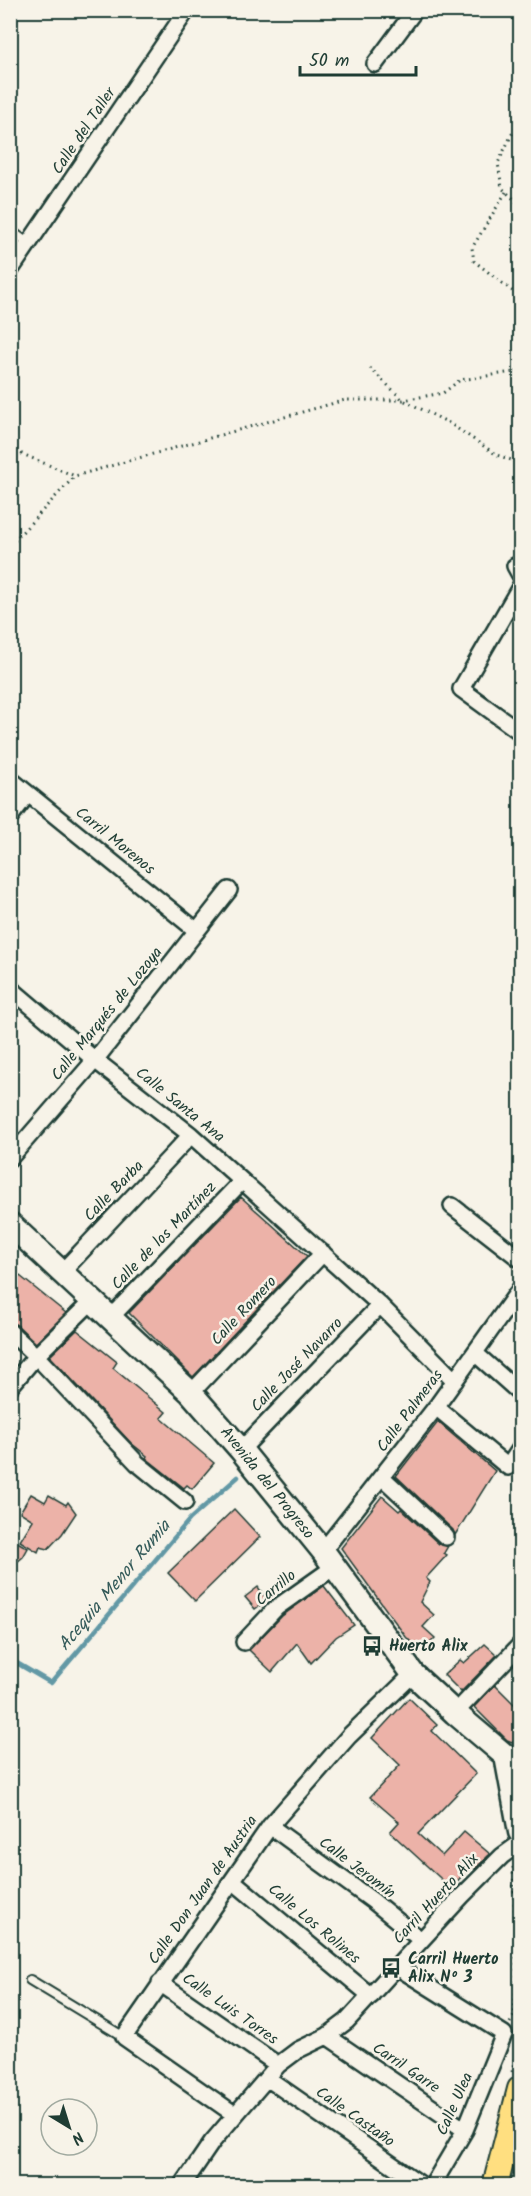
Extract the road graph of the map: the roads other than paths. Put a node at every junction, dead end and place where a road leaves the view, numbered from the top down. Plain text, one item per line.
1 (187, 10) edge
2 (415, 10) edge
3 (375, 64) dead end
4 (10, 230) edge
5 (29, 244) junction
6 (10, 271) edge
7 (520, 587) edge
8 (520, 732) edge
9 (10, 779) edge
10 (28, 794) junction
11 (10, 817) edge
12 (229, 890) dead end
13 (197, 931) junction
14 (10, 988) edge
15 (95, 1060) junction
16 (192, 1135) junction
17 (10, 1158) edge
18 (242, 1181) junction
19 (452, 1206) dead end
20 (10, 1224) edge
21 (323, 1253) junction
22 (520, 1259) edge
23 (62, 1272) junction
24 (520, 1289) edge
25 (93, 1300) junction
26 (380, 1305) junction
27 (111, 1317) junction
28 (10, 1332) edge
29 (476, 1354) junction
30 (36, 1356) junction
31 (455, 1381) junction
32 (10, 1387) edge
33 (191, 1393) junction
34 (520, 1393) edge
35 (436, 1407) junction
36 (520, 1449) edge
37 (241, 1450) junction
38 (382, 1477) junction
39 (185, 1502) dead end
40 (446, 1537) dead end
41 (328, 1559) junction
42 (244, 1642) dead end
43 (520, 1645) edge
44 (413, 1674) junction
45 (455, 1713) junction
46 (513, 1762) edge
47 (270, 1826) junction
48 (518, 1841) edge
49 (233, 1881) junction
50 (421, 1940) junction
51 (397, 1967) junction
52 (30, 1980) dead end
53 (160, 1983) junction
54 (372, 1996) junction
55 (327, 2036) junction
56 (124, 2037) junction
57 (278, 2065) junction
58 (267, 2078) junction
59 (520, 2089) edge
60 (234, 2115) junction
61 (465, 2130) junction
62 (182, 2186) edge
63 (423, 2186) edge
64 (432, 2186) edge
65 (495, 2186) edge

1 - 5 street, Calle del Taller
2 - 3 street
4 - 5 lane
5 - 6 street, Calle del Taller
7 - 8 street
9 - 10 street, Carril Morenos
10 - 11 street
10 - 13 street, Carril Morenos
12 - 13 street, Calle Marqués de Lozoya
13 - 15 street, Calle Marqués de Lozoya
14 - 15 street, Calle Santa Ana
15 - 16 street, Calle Santa Ana
15 - 17 street, Calle Marqués de Lozoya
16 - 18 street, Calle Santa Ana
16 - 23 street, Calle Barba
18 - 21 street, Calle Santa Ana
18 - 27 street, Calle de los Martínez
19 - 22 street
20 - 23 main road, Avenida del Progreso
21 - 26 street, Calle Santa Ana
21 - 33 street, Calle Romero
23 - 25 main road, Avenida del Progreso
24 - 29 street, Calle Palmeras
25 - 27 main road, Avenida del Progreso
25 - 30 street
26 - 31 street, Calle Santa Ana
26 - 37 street, Calle José Navarro
27 - 33 main road, Avenida del Progreso
28 - 30 street
29 - 31 street, Calle Palmeras
29 - 34 street
30 - 32 street
30 - 39 street
31 - 35 street, Calle Palmeras
33 - 37 main road, Avenida del Progreso
35 - 36 street
35 - 38 street, Calle Palmeras
37 - 41 main road, Avenida del Progreso
38 - 40 street
38 - 41 street, Calle Palmeras
41 - 42 street, Carrillo
41 - 44 main road, Avenida del Progreso
43 - 45 street
44 - 45 main road, Avenida del Progreso
44 - 47 street, Calle Don Juan de Austria
45 - 46 main road, Avenida del Progreso
46 - 48 main road
47 - 49 street, Calle Don Juan de Austria
47 - 50 street, Calle Jeromín
48 - 50 street, Carril Huerto Alix
49 - 53 street, Calle Don Juan de Austria
49 - 54 street, Calle Los Rolines
50 - 51 street, Carril Huerto Alix
51 - 54 street, Carril Huerto Alix
51 - 61 street, Calle Ulea
52 - 56 lane
53 - 56 street, Calle Don Juan de Austria
53 - 57 street, Calle Luis Torres
54 - 55 street, Carril Huerto Alix
55 - 57 street, Carril Huerto Alix
55 - 61 street, Carril Garre
56 - 60 street
57 - 58 street, Carril Huerto Alix
58 - 60 street, Carril Huerto Alix
58 - 63 street, Calle Castaño
59 - 65 main road
60 - 62 street, Carril Huerto Alix
61 - 64 street, Calle Ulea

